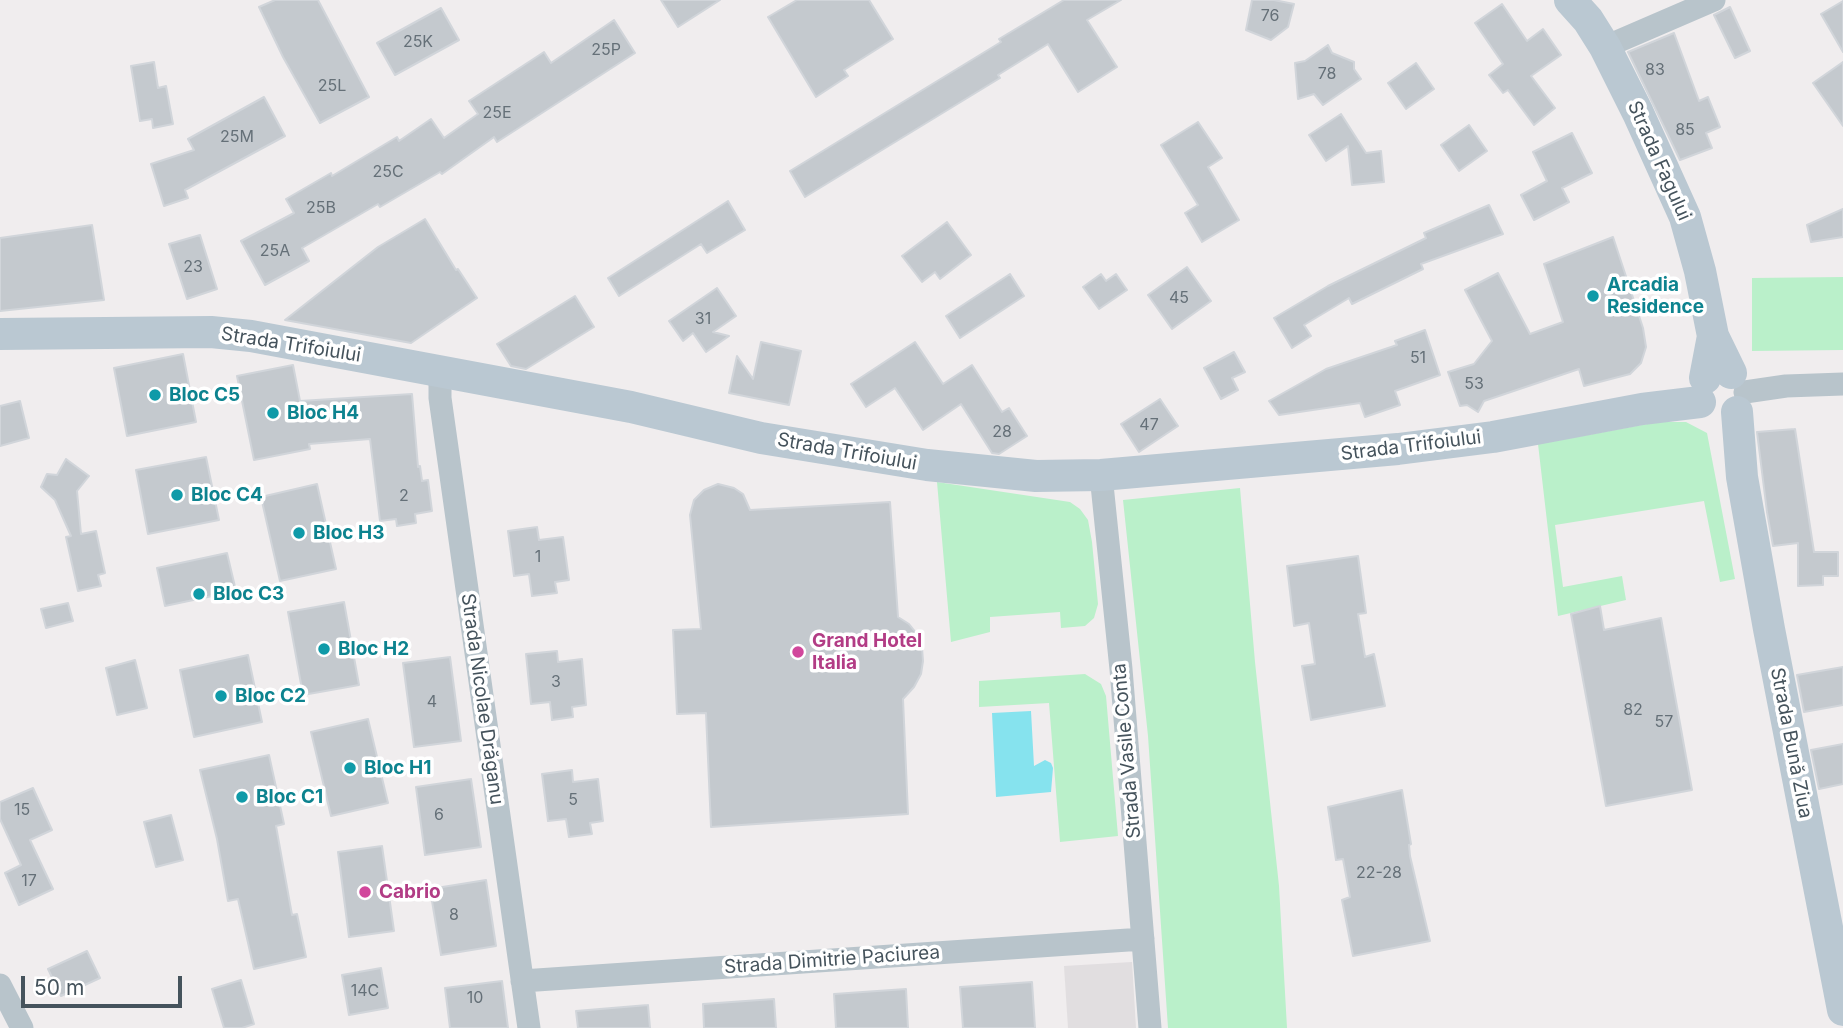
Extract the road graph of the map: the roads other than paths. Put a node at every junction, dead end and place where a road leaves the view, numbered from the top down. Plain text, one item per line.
1 (1570, 0) edge
2 (1714, 0) edge
3 (1605, 47) junction
4 (0, 334) edge
5 (440, 371) junction
6 (1843, 384) edge
7 (1722, 396) junction
8 (1101, 475) junction
9 (1143, 939) junction
10 (522, 981) junction
11 (0, 985) edge
12 (1843, 1010) edge
13 (22, 1028) edge
14 (529, 1028) edge
15 (1150, 1028) edge

1 - 3 street, Strada Fagului
2 - 3 street
3 - 7 street, Strada Fagului
4 - 5 street, Strada Trifoiului
5 - 8 street, Strada Trifoiului
5 - 10 street, Strada Nicolae Drăganu
6 - 7 street
7 - 8 street, Strada Trifoiului
7 - 12 street, Strada Bună Ziua
8 - 9 street, Strada Vasile Conta
9 - 10 street, Strada Dimitrie Paciurea
9 - 15 street, Strada Vasile Conta
10 - 14 street, Strada Nicolae Drăganu
11 - 13 street

